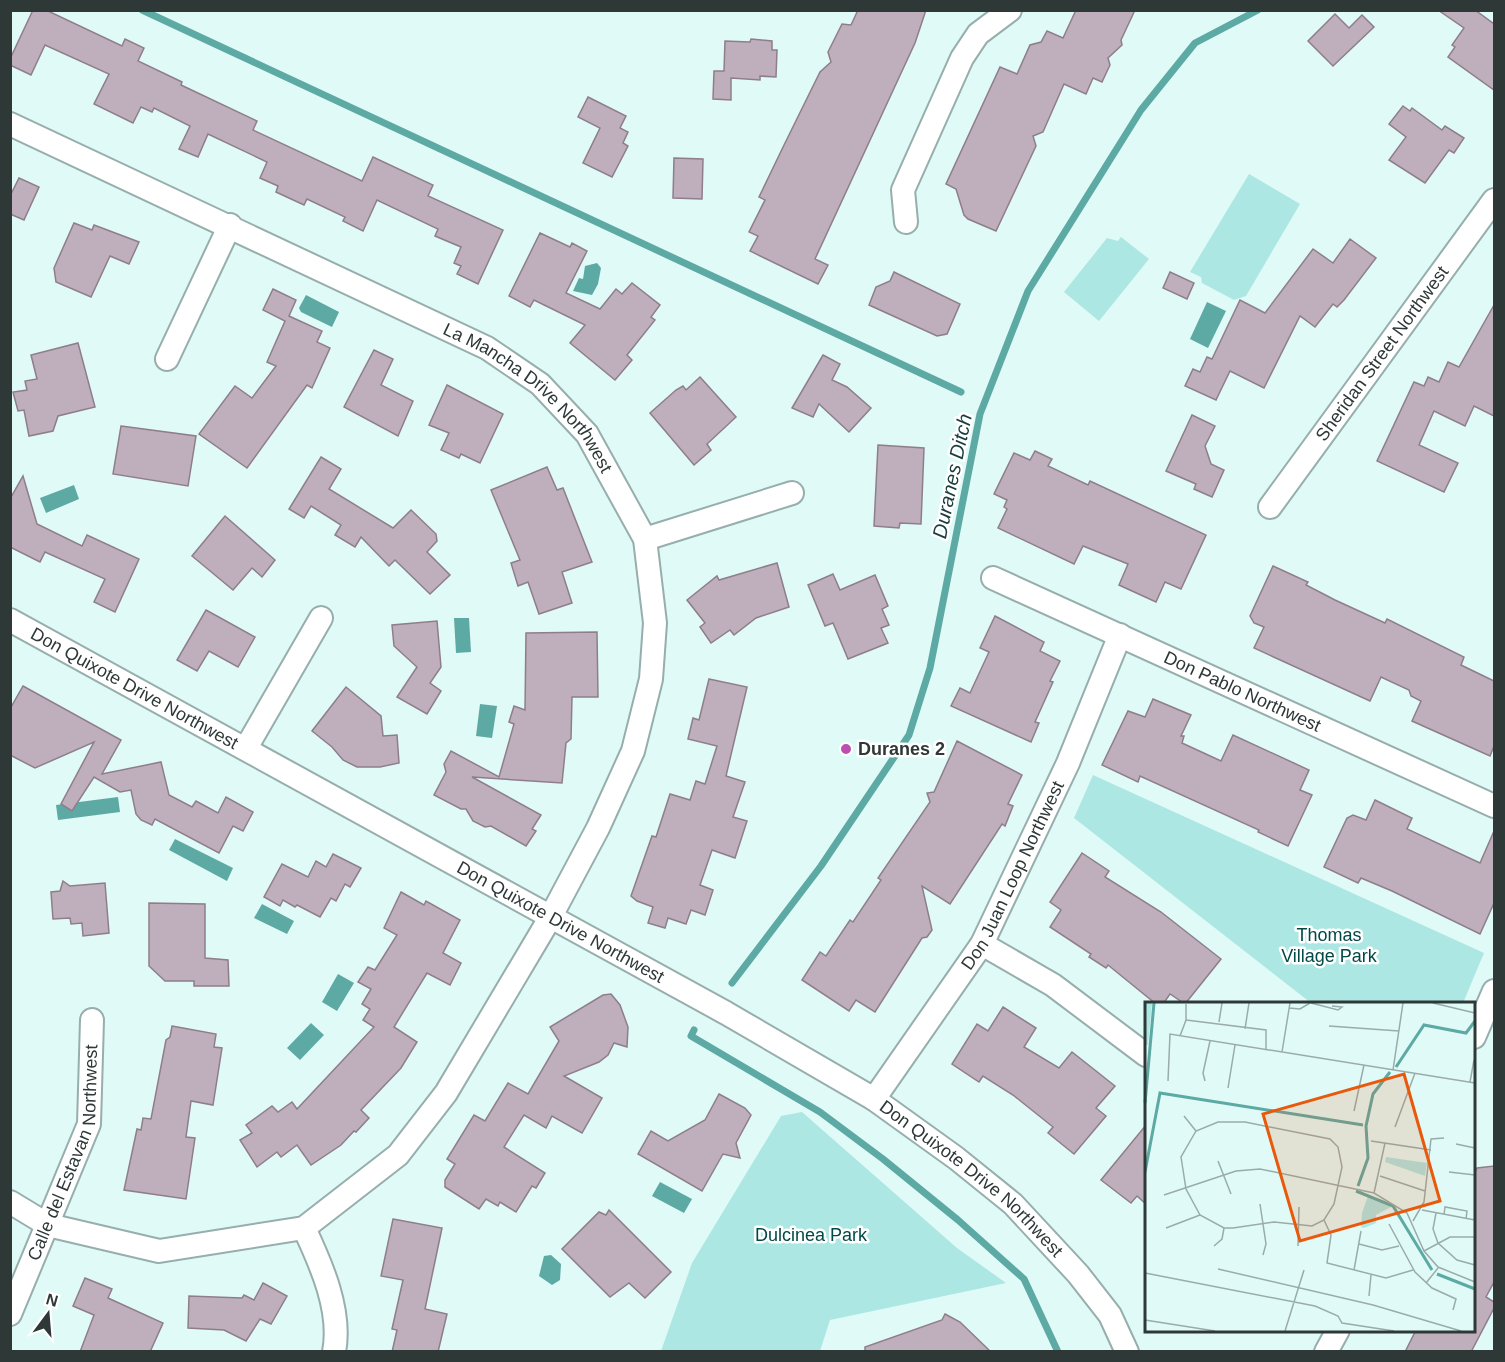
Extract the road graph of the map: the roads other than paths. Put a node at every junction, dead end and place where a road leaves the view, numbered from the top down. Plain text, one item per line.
1 (1010, 10) edge
2 (10, 124) edge
3 (1494, 200) edge
4 (906, 222) dead end
5 (230, 225) junction
6 (167, 359) dead end
7 (792, 493) dead end
8 (1270, 507) dead end
9 (645, 539) junction
10 (993, 578) dead end
11 (321, 618) dead end
12 (10, 620) edge
13 (1120, 634) junction
14 (246, 747) junction
15 (1494, 806) edge
16 (550, 918) junction
17 (982, 944) junction
18 (1494, 991) edge
19 (92, 1020) dead end
20 (1475, 1033) edge
21 (1145, 1054) edge
22 (874, 1100) junction
23 (10, 1202) edge
24 (48, 1225) junction
25 (304, 1228) junction
26 (10, 1314) edge
27 (1337, 1332) edge
28 (334, 1352) edge
29 (1127, 1352) edge
30 (1326, 1352) edge

1 - 4 street
2 - 5 street, La Mancha Drive Northwest
3 - 8 street, Sheridan Street Northwest
5 - 6 street
5 - 9 street, La Mancha Drive Northwest
7 - 9 street
9 - 16 street, La Mancha Drive Northwest
10 - 13 street, Don Pablo Northwest
11 - 14 street
12 - 14 street, Don Quixote Drive Northwest
13 - 15 street, Don Pablo Northwest
13 - 17 street, Don Juan Loop Northwest
14 - 16 street, Don Quixote Drive Northwest
16 - 22 street, Don Quixote Drive Northwest
16 - 25 street, La Mancha Drive Northwest
17 - 21 street
17 - 22 street, Don Juan Loop Northwest
18 - 20 street
19 - 24 street, Calle del Estavan Northwest
22 - 29 street, Don Quixote Drive Northwest
23 - 24 street
24 - 25 street
24 - 26 street, Calle del Estavan Northwest
25 - 28 street
27 - 30 street

